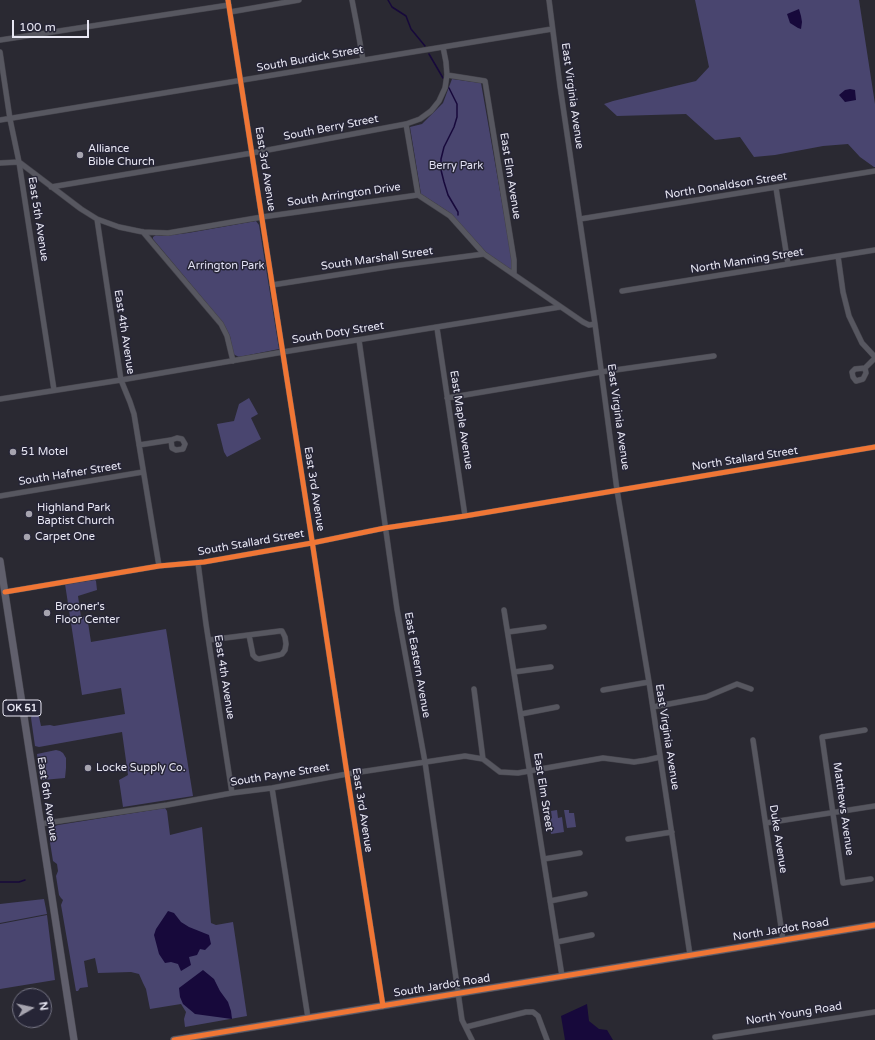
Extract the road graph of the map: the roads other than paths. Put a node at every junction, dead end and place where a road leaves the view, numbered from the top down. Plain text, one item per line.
1 (299, 0) edge
2 (352, 0) edge
3 (548, 0) edge
4 (229, 2) edge
5 (230, 12) junction
6 (552, 29) junction
7 (0, 40) edge
8 (443, 47) junction
9 (0, 52) edge
10 (363, 60) junction
11 (447, 75) junction
12 (241, 81) junction
13 (10, 119) junction
14 (0, 120) edge
15 (406, 124) junction
16 (252, 153) junction
17 (19, 162) junction
18 (0, 163) edge
19 (875, 172) edge
20 (51, 187) junction
21 (776, 188) junction
22 (418, 195) junction
23 (262, 217) junction
24 (97, 219) junction
25 (580, 220) junction
26 (143, 232) junction
27 (875, 250) edge
28 (484, 254) junction
29 (838, 256) junction
30 (788, 264) junction
31 (514, 274) junction
32 (272, 285) junction
33 (622, 291) dead end
34 (560, 307) junction
35 (595, 324) junction
36 (437, 328) junction
37 (359, 340) junction
38 (283, 352) junction
39 (714, 356) dead end
40 (875, 357) edge
41 (232, 360) junction
42 (865, 368) dead end
43 (601, 372) junction
44 (121, 380) junction
45 (54, 390) junction
46 (447, 398) junction
47 (0, 399) edge
48 (171, 440) dead end
49 (139, 445) junction
50 (875, 447) edge
51 (143, 472) junction
52 (617, 490) junction
53 (0, 496) edge
54 (465, 516) junction
55 (385, 528) junction
56 (312, 543) junction
57 (0, 561) edge
58 (198, 563) junction
59 (158, 566) junction
60 (1, 574) edge
61 (5, 592) junction
62 (504, 610) dead end
63 (544, 627) dead end
64 (508, 632) junction
65 (249, 635) junction
66 (209, 640) junction
67 (551, 667) dead end
68 (514, 672) junction
69 (649, 682) junction
70 (474, 689) dead end
71 (751, 689) dead end
72 (603, 690) dead end
73 (557, 707) dead end
74 (653, 707) junction
75 (521, 714) junction
76 (865, 730) dead end
77 (753, 740) dead end
78 (660, 757) junction
79 (483, 759) junction
80 (425, 762) junction
81 (530, 770) junction
82 (347, 774) junction
83 (272, 788) junction
84 (232, 793) junction
85 (875, 806) edge
86 (833, 812) junction
87 (766, 823) junction
88 (40, 824) junction
89 (672, 832) junction
90 (628, 839) dead end
91 (580, 853) dead end
92 (544, 859) junction
93 (871, 879) dead end
94 (585, 894) dead end
95 (550, 900) junction
96 (875, 925) edge
97 (592, 935) dead end
98 (784, 940) junction
99 (557, 942) junction
100 (690, 955) junction
101 (562, 976) junction
102 (459, 993) junction
103 (383, 1006) junction
104 (875, 1012) edge
105 (308, 1018) junction
106 (466, 1027) junction
107 (715, 1037) dead end
108 (74, 1040) edge
109 (174, 1040) edge
110 (472, 1040) edge
111 (547, 1040) edge

1 - 5 street
2 - 10 street
3 - 6 street, East Virginia Avenue
4 - 5 street, East 3rd Avenue
4 - 7 street
5 - 12 street, East 3rd Avenue
6 - 8 street, South Burdick Street
6 - 25 street, East Virginia Avenue
8 - 10 street, South Burdick Street
8 - 11 street, South Berry Street
9 - 13 street, East 5th Avenue
10 - 12 street, South Burdick Street
11 - 15 street, South Berry Street
11 - 31 street, East Elm Avenue
12 - 13 street, South Burdick Street
12 - 16 street, East 3rd Avenue
13 - 14 street, South Burdick Street
13 - 17 street, East 5th Avenue
15 - 16 street, South Berry Street
15 - 22 street
16 - 20 street, South Berry Street
16 - 23 street, East 3rd Avenue
17 - 18 street
17 - 20 street, South Arrington Drive
17 - 45 street, East 5th Avenue
19 - 21 street, North Donaldson Street
20 - 24 street, South Arrington Drive
21 - 25 street, North Donaldson Street
21 - 30 street
22 - 23 street, South Arrington Drive
22 - 28 street
23 - 26 street, South Arrington Drive
23 - 32 street, East 3rd Avenue
24 - 26 street, South Arrington Drive
24 - 44 street, East 4th Avenue
25 - 35 street, East Virginia Avenue
26 - 41 street
27 - 29 street, North Manning Street
28 - 31 street
28 - 32 street, South Marshall Street
29 - 30 street, North Manning Street
29 - 40 street
30 - 33 street, North Manning Street
31 - 34 street
32 - 38 street, East 3rd Avenue
34 - 35 street
34 - 36 street, South Doty Street
35 - 43 street, East Virginia Avenue
36 - 37 street, South Doty Street
36 - 46 street, East Maple Avenue
37 - 38 street, South Doty Street
37 - 55 street, East Eastern Avenue
38 - 41 street, South Doty Street
38 - 56 street, East 3rd Avenue
39 - 43 street
40 - 42 street
41 - 44 street, South Doty Street
43 - 46 street
43 - 52 street, East Virginia Avenue
44 - 45 street, South Doty Street
44 - 49 street, East 4th Avenue
45 - 47 street, South Doty Street
46 - 54 street, East Maple Avenue
48 - 49 street
49 - 51 street, East 4th Avenue
50 - 52 street, North Stallard Street
51 - 53 street, South Hafner Street
51 - 59 street, East 4th Avenue
52 - 54 street, South Stallard Street
52 - 69 street, East Virginia Avenue
54 - 55 street, South Stallard Street
55 - 56 street, South Stallard Street
55 - 80 street, East Eastern Avenue
56 - 58 street, South Stallard Street
56 - 82 street, East 3rd Avenue
57 - 60 main road, East 6th Avenue / OK 51
58 - 59 street, South Stallard Street
58 - 66 street, East 4th Avenue
59 - 61 street, South Stallard Street
60 - 61 main road, East 6th Avenue / OK 51
61 - 88 main road, East 6th Avenue / OK 51
62 - 64 street, East Elm Street
63 - 64 street
64 - 68 street, East Elm Street
65 - 65 street
65 - 66 street
66 - 84 street, East 4th Avenue
67 - 68 street
68 - 75 street, East Elm Street
69 - 72 street
69 - 74 street, East Virginia Avenue
70 - 79 street
71 - 74 street
73 - 75 street
74 - 78 street, East Virginia Avenue
75 - 81 street, East Elm Street
76 - 86 street, Matthews Avenue
77 - 87 street, Duke Avenue
78 - 81 street, South Payne Street
78 - 89 street, East Virginia Avenue
79 - 80 street, South Payne Street
79 - 81 street, South Payne Street
80 - 82 street, South Payne Street
80 - 102 street, East Eastern Avenue
81 - 92 street, East Elm Street
82 - 83 street, South Payne Street
82 - 103 street, East 3rd Avenue
83 - 84 street, South Payne Street
83 - 105 street
84 - 88 street, South Payne Street
85 - 86 street
86 - 87 street
86 - 93 street, Matthews Avenue
87 - 98 street, Duke Avenue
88 - 108 main road, East 6th Avenue / OK 51
89 - 90 street
89 - 100 street, East Virginia Avenue
91 - 92 street
92 - 95 street, East Elm Street
94 - 95 street
95 - 99 street, East Elm Street
96 - 98 main road, North Jardot Road
97 - 99 street
98 - 100 main road, North Jardot Road
99 - 101 street, East Elm Street
100 - 101 main road, South Jardot Road
101 - 102 main road, South Jardot Road
102 - 103 main road, South Jardot Road
102 - 106 street, East Eastern Avenue
103 - 105 main road, South Jardot Road
104 - 107 street, North Young Road
105 - 109 main road, South Jardot Road
106 - 110 street, East Eastern Avenue
106 - 111 street

